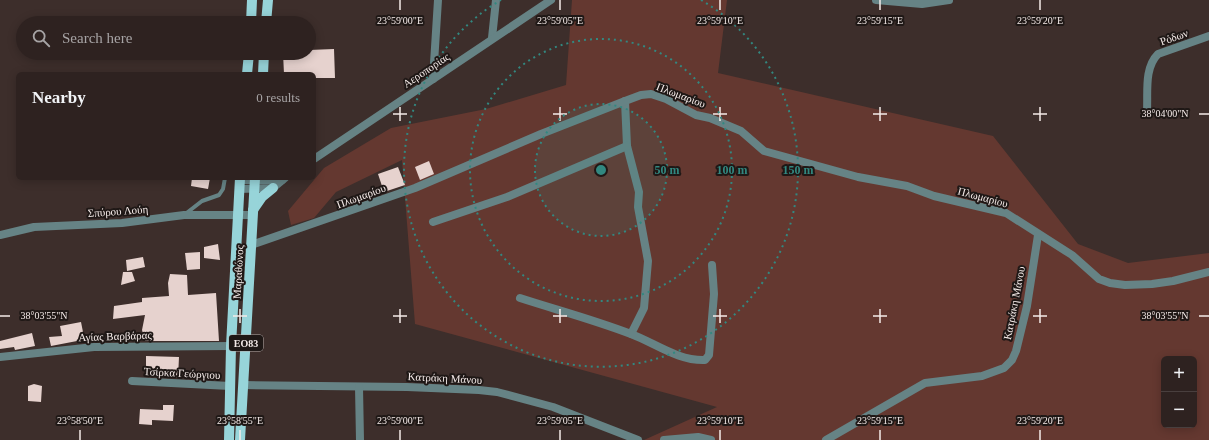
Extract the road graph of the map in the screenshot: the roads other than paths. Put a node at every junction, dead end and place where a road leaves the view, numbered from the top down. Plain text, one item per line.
1 (252, 0) edge
2 (268, 0) edge
3 (438, 0) edge
4 (496, 0) edge
5 (551, 0) edge
6 (876, 0) edge
7 (950, 0) edge
8 (251, 16) edge
9 (267, 16) edge
10 (1209, 36) edge
11 (492, 38) junction
12 (248, 60) edge
13 (264, 60) edge
14 (247, 72) edge
15 (263, 72) edge
16 (433, 79) junction
17 (625, 101) junction
18 (1147, 111) dead end
19 (627, 146) junction
20 (316, 158) edge
21 (225, 180) edge
22 (277, 180) edge
23 (283, 180) edge
24 (240, 182) edge
25 (255, 183) edge
26 (273, 188) junction
27 (253, 212) junction
28 (184, 215) junction
29 (237, 216) junction
30 (433, 222) dead end
31 (0, 235) edge
32 (1038, 235) junction
33 (251, 245) junction
34 (712, 265) dead end
35 (1209, 272) edge
36 (520, 298) dead end
37 (631, 334) junction
38 (231, 346) junction
39 (0, 357) edge
40 (132, 381) dead end
41 (243, 385) junction
42 (230, 386) junction
43 (359, 387) junction
44 (229, 440) edge
45 (240, 440) edge
46 (360, 440) edge
47 (638, 440) edge
48 (664, 440) edge
49 (710, 440) edge
50 (826, 440) edge

1 - 8 main road
2 - 9 main road
3 - 16 street
4 - 11 street
5 - 11 street, Αεροπορίας
6 - 7 street
10 - 18 street, Ρόδων
11 - 16 street, Αεροπορίας
12 - 14 main road
13 - 15 main road
16 - 20 street, Αεροπορίας
17 - 19 street
17 - 32 street, Πλωμαρίου
17 - 33 street, Πλωμαρίου
19 - 30 street
19 - 37 street
21 - 28 lane
22 - 25 street
23 - 26 street
24 - 25 street
24 - 29 main road, Μαραθώνος / ΕΟ83
25 - 26 street
25 - 27 main road, Μαραθώνος / ΕΟ83
26 - 27 main road
27 - 29 street, Σπύρου Λούη
27 - 33 main road, Μαραθώνος / ΕΟ83
28 - 29 street, Σπύρου Λούη
28 - 31 street, Σπύρου Λούη
29 - 38 main road, Μαραθώνος / ΕΟ83
32 - 35 street, Πλωμαρίου
32 - 50 street, Κατράκη Μάνου
33 - 41 main road, Μαραθώνος / ΕΟ83
34 - 37 street
36 - 37 street
38 - 39 street, Αγίας Βαρβάρας
38 - 42 main road, Μαραθώνος / ΕΟ83
40 - 42 street, Τσίρκα Γεώργιου
41 - 43 street, Κατράκη Μάνου
41 - 45 main road, Μαραθώνος / ΕΟ83
42 - 44 main road, Μαραθώνος / ΕΟ83
43 - 46 street
43 - 47 street, Κατράκη Μάνου
48 - 49 street

